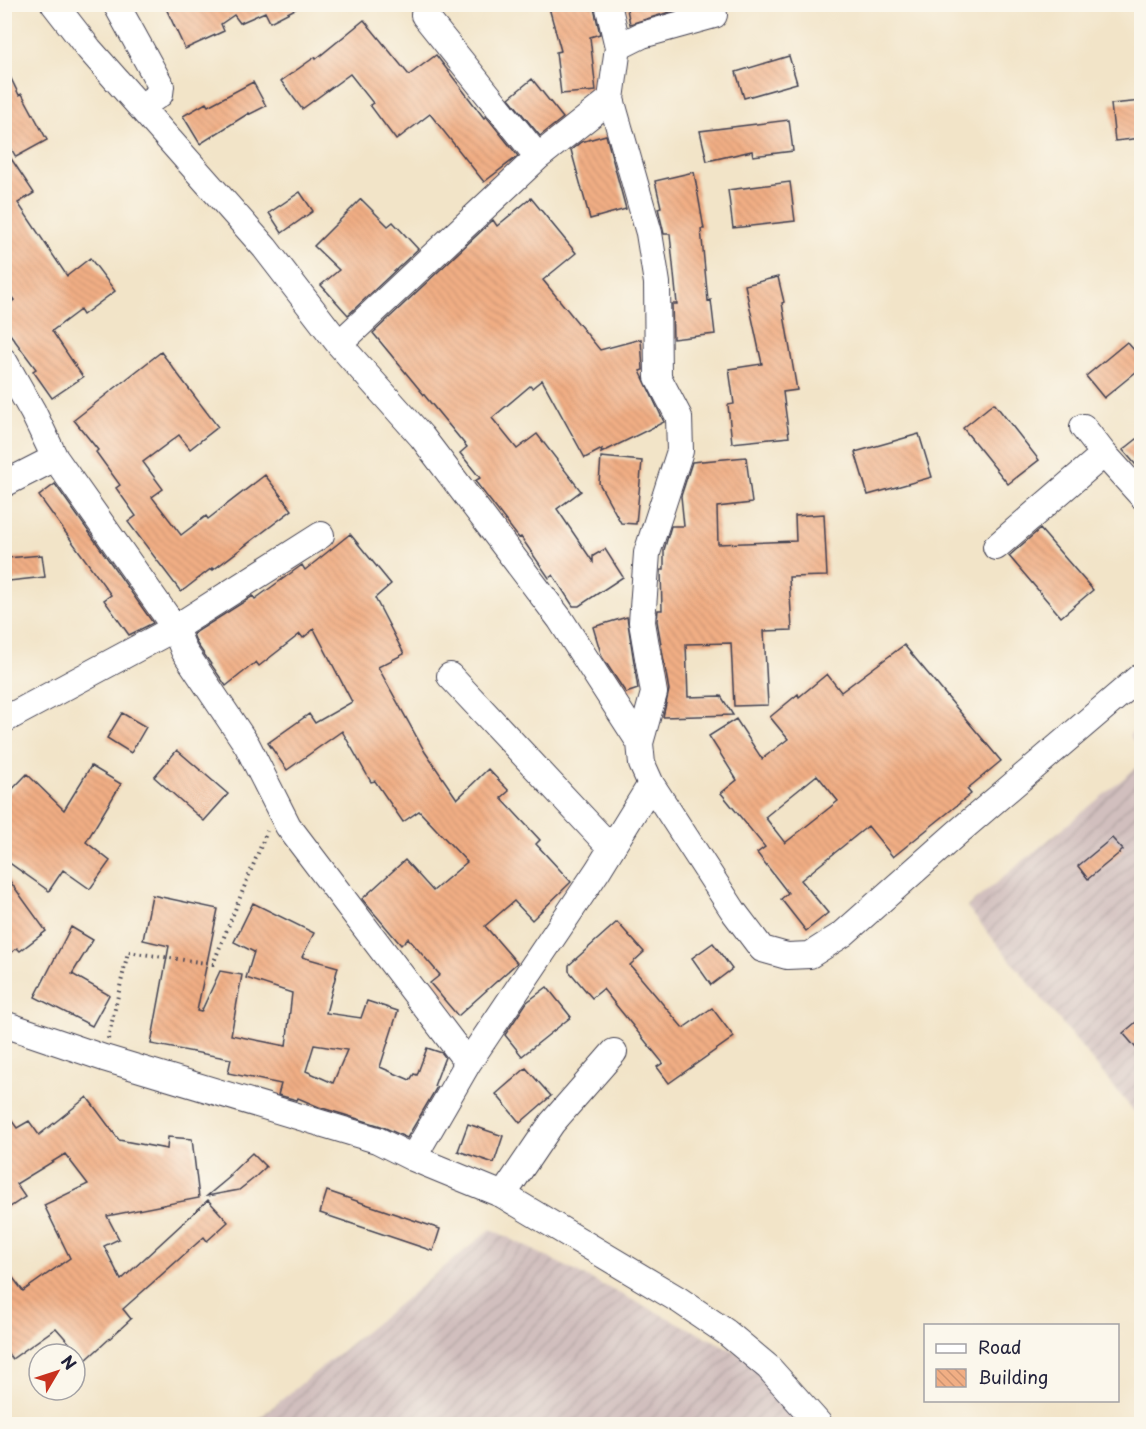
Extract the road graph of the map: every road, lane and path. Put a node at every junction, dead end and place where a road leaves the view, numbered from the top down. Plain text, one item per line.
1 (54, 4) edge
2 (116, 4) edge
3 (608, 4) edge
4 (424, 15) dead end
5 (714, 15) dead end
6 (618, 46) junction
7 (611, 99) junction
8 (141, 107) junction
9 (537, 157) junction
10 (339, 344) junction
11 (4, 361) edge
12 (1083, 427) dead end
13 (1104, 454) junction
14 (55, 458) junction
15 (4, 484) edge
16 (1142, 496) edge
17 (321, 535) dead end
18 (996, 547) dead end
19 (175, 628) junction
20 (1142, 675) edge
21 (450, 676) dead end
22 (4, 720) edge
23 (640, 743) junction
24 (651, 784) junction
25 (278, 805) junction
26 (611, 848) junction
27 (4, 1024) edge
28 (614, 1052) dead end
29 (104, 1058) junction
30 (468, 1063) junction
31 (413, 1158) junction
32 (503, 1195) junction
33 (819, 1425) edge

1 - 8 street
2 - 8 street
3 - 6 street
4 - 9 street
5 - 6 street
6 - 7 street
7 - 9 street
7 - 23 street
8 - 10 street
9 - 10 street
10 - 23 street
11 - 14 street
12 - 13 street
13 - 16 street
13 - 18 street
14 - 15 street
14 - 19 street
17 - 19 street
19 - 22 street
19 - 25 street
20 - 24 street
21 - 26 street
23 - 24 street
24 - 26 street
25 - 29 path
25 - 30 street
26 - 30 street
27 - 29 street
28 - 32 street
29 - 31 street
30 - 31 street
31 - 32 street
32 - 33 street

